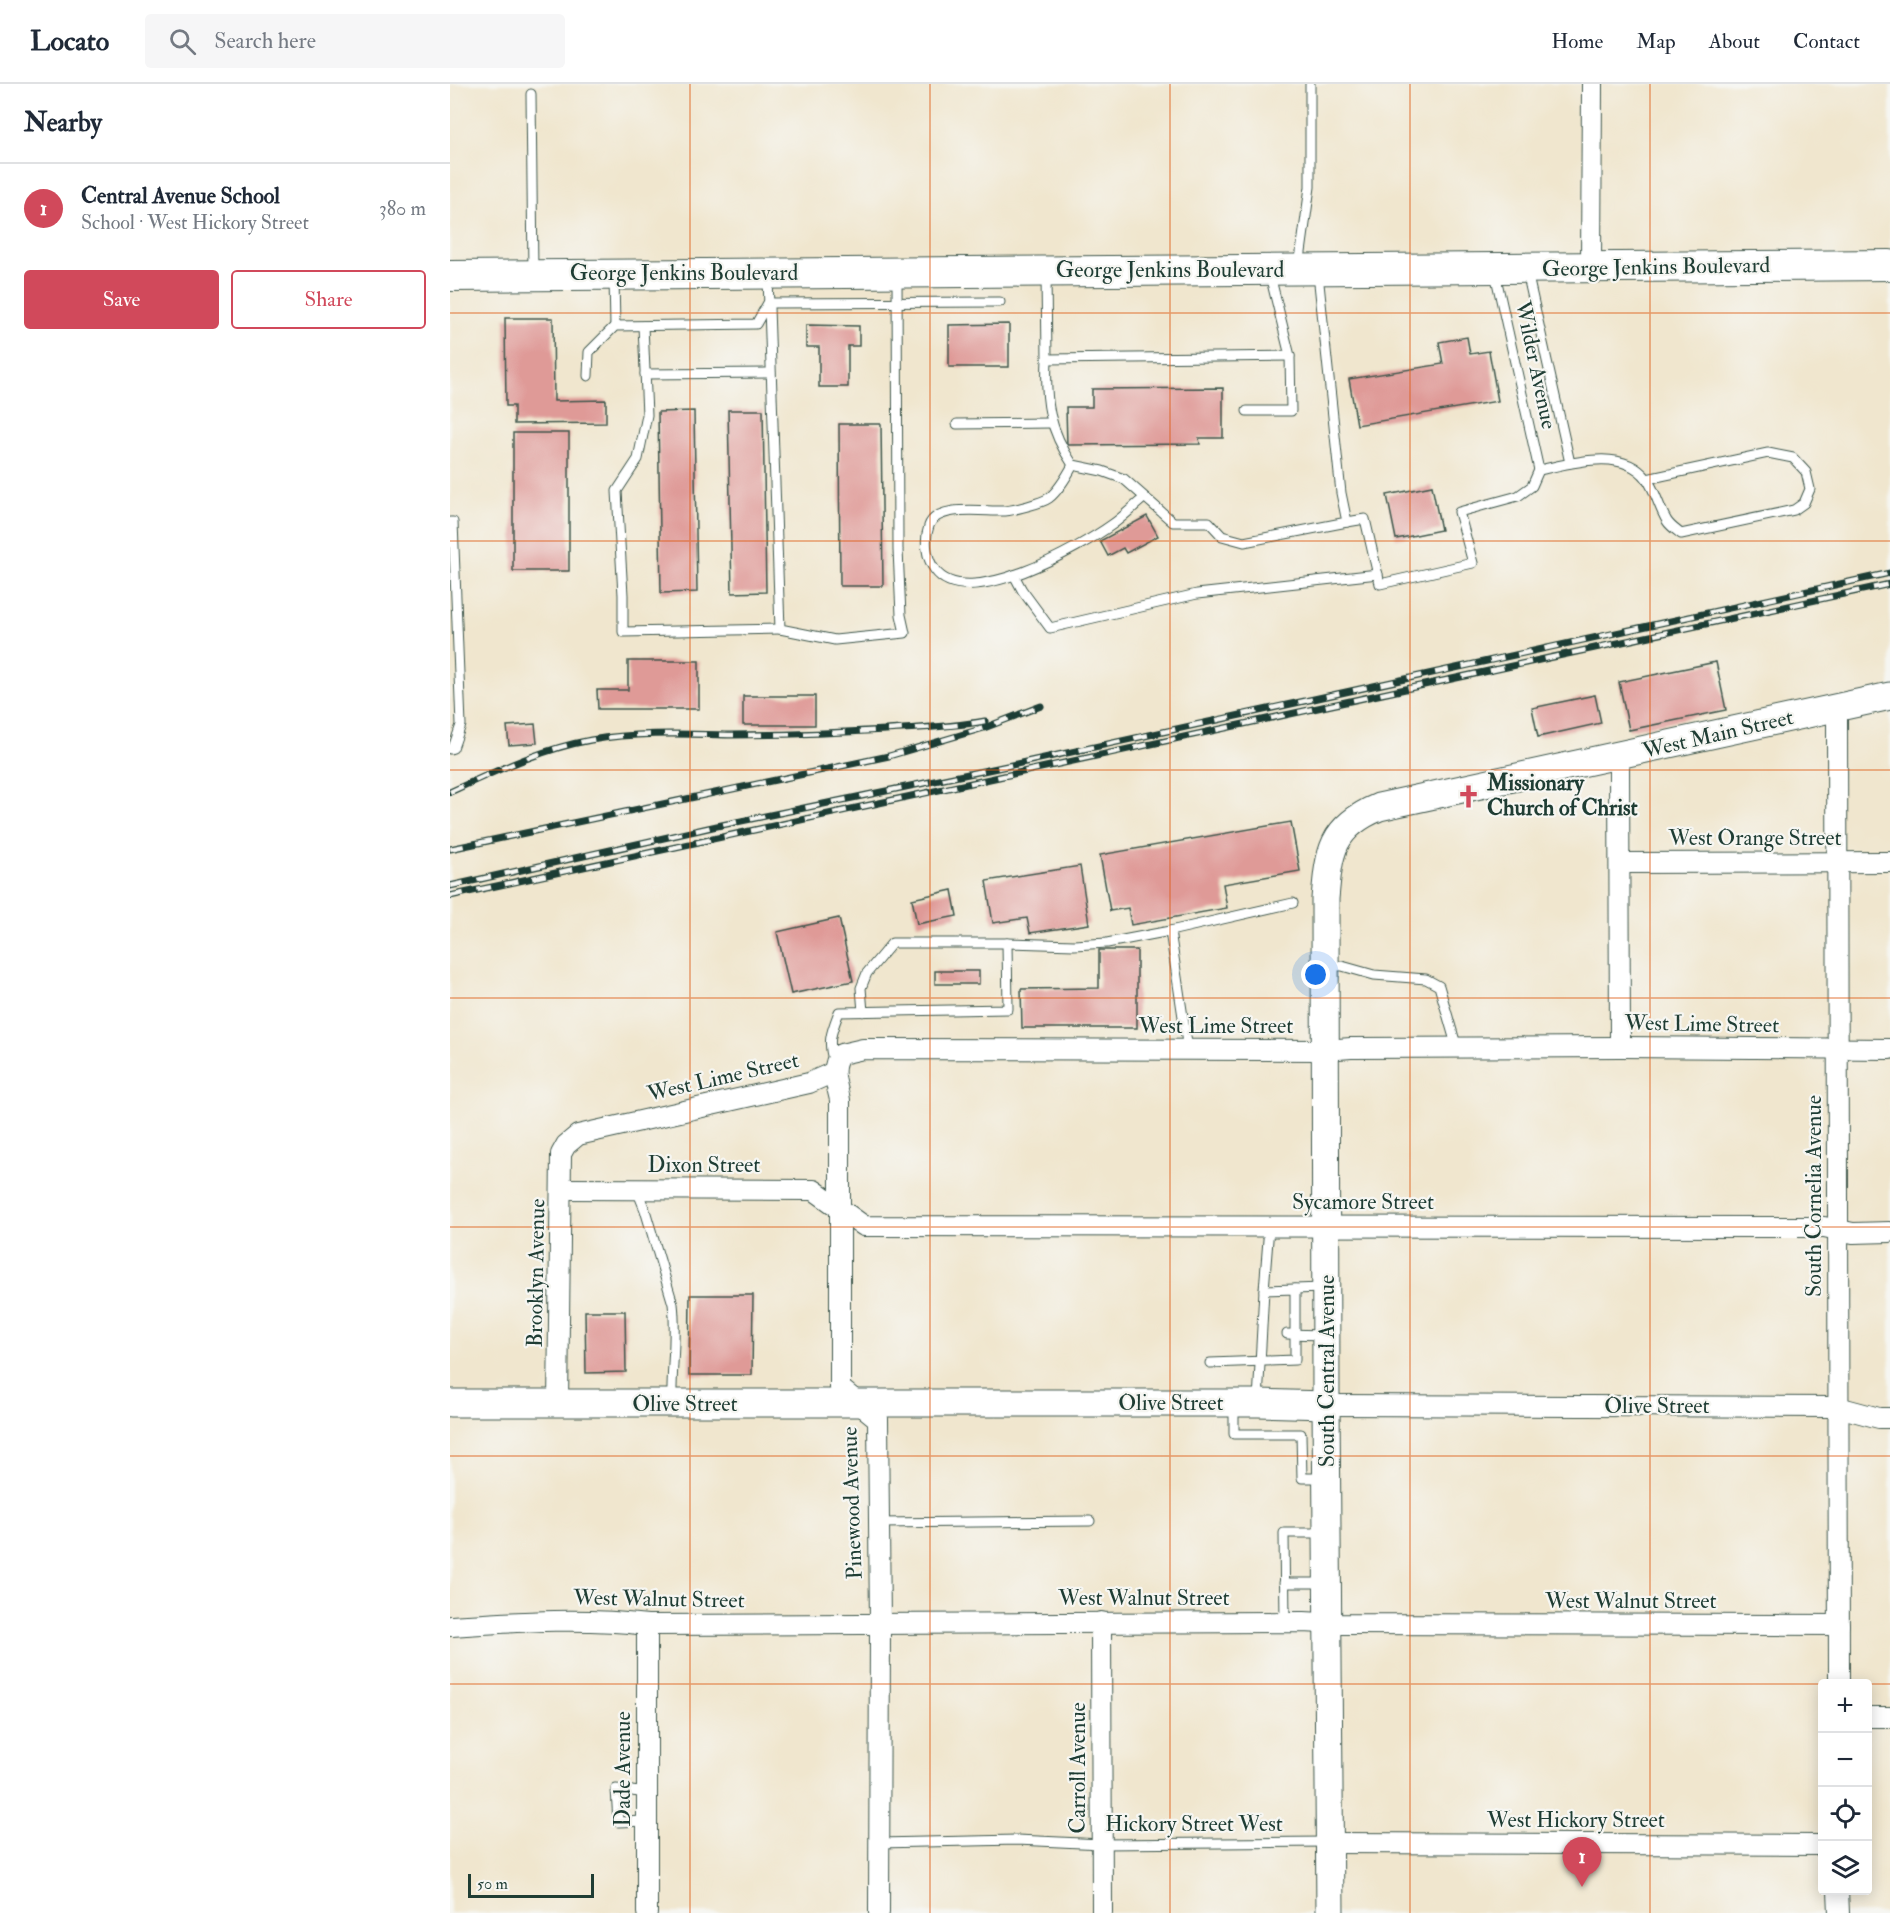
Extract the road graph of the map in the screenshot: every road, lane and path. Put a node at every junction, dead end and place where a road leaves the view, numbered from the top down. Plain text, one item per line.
1 (1311, 84) edge
2 (1592, 84) edge
3 (531, 94) dead end
4 (1890, 265) edge
5 (1591, 267) junction
6 (1526, 268) junction
7 (1269, 269) junction
8 (1308, 269) junction
9 (1494, 269) junction
10 (1046, 271) junction
11 (897, 272) junction
12 (768, 273) junction
13 (533, 274) junction
14 (613, 274) junction
15 (450, 276) edge
16 (898, 302) junction
17 (1000, 302) dead end
18 (768, 303) junction
19 (615, 326) junction
20 (643, 326) junction
21 (1290, 356) junction
22 (1047, 359) junction
23 (770, 373) junction
24 (645, 374) junction
25 (588, 376) dead end
26 (1247, 411) dead end
27 (1051, 423) junction
28 (957, 424) dead end
29 (1570, 463) junction
30 (1073, 465) junction
31 (1539, 470) junction
32 (1647, 480) junction
33 (1144, 498) junction
34 (450, 522) edge
35 (1347, 522) junction
36 (1378, 574) junction
37 (1014, 575) junction
38 (780, 629) junction
39 (1890, 696) edge
40 (1837, 708) junction
41 (450, 749) edge
42 (1619, 756) junction
43 (1341, 833) joint
44 (1837, 861) junction
45 (1890, 862) edge
46 (1620, 863) junction
47 (1293, 903) dead end
48 (1170, 931) junction
49 (1007, 943) junction
50 (1325, 966) junction
51 (863, 1012) junction
52 (1620, 1047) junction
53 (1457, 1048) junction
54 (1890, 1049) edge
55 (1188, 1050) junction
56 (1325, 1050) junction
57 (1838, 1050) junction
58 (834, 1069) junction
59 (566, 1145) joint
60 (561, 1189) junction
61 (636, 1189) junction
62 (841, 1210) junction
63 (1269, 1227) junction
64 (1326, 1227) junction
65 (1838, 1230) junction
66 (1890, 1232) edge
67 (1326, 1288) junction
68 (1295, 1289) junction
69 (1264, 1290) junction
70 (1291, 1335) junction
71 (1326, 1335) junction
72 (1259, 1362) junction
73 (1210, 1363) dead end
74 (450, 1403) edge
75 (1246, 1403) junction
76 (558, 1404) junction
77 (672, 1404) junction
78 (860, 1404) junction
79 (1326, 1405) junction
80 (1838, 1407) junction
81 (1890, 1418) edge
82 (1327, 1478) junction
83 (1090, 1521) dead end
84 (879, 1523) junction
85 (1328, 1533) junction
86 (1284, 1583) junction
87 (1328, 1584) junction
88 (1101, 1622) junction
89 (1285, 1622) junction
90 (1328, 1623) junction
91 (880, 1624) junction
92 (647, 1625) junction
93 (1839, 1625) junction
94 (450, 1626) edge
95 (1839, 1679) edge
96 (1872, 1717) edge
97 (1890, 1717) edge
98 (648, 1793) junction
99 (646, 1821) junction
100 (1330, 1842) junction
101 (879, 1843) junction
102 (1102, 1844) junction
103 (1818, 1845) edge
104 (1838, 1895) edge
105 (647, 1913) edge
106 (879, 1913) edge
107 (1102, 1913) edge
108 (1330, 1913) edge
109 (1839, 1913) edge

1 - 8 lane
2 - 5 street
3 - 13 lane
4 - 5 main road, George Jenkins Boulevard
5 - 6 main road, George Jenkins Boulevard
6 - 9 main road, George Jenkins Boulevard
6 - 29 lane, Wilder Avenue
7 - 8 main road, George Jenkins Boulevard
7 - 10 main road, George Jenkins Boulevard
7 - 21 lane
8 - 9 main road, George Jenkins Boulevard
8 - 35 lane
9 - 31 lane, Wilder Avenue
10 - 11 main road, George Jenkins Boulevard
10 - 22 lane
11 - 12 main road, George Jenkins Boulevard
11 - 16 lane
12 - 14 main road, George Jenkins Boulevard
12 - 18 lane
13 - 14 main road, George Jenkins Boulevard
13 - 15 main road, George Jenkins Boulevard
14 - 19 lane
16 - 17 lane
16 - 18 lane
16 - 38 lane
18 - 20 lane
18 - 23 lane
19 - 20 lane
19 - 25 lane
20 - 24 lane
21 - 22 lane
21 - 26 lane
22 - 27 lane
23 - 24 lane
23 - 38 lane
24 - 38 lane
27 - 28 lane
27 - 30 lane
29 - 31 lane
29 - 32 lane
30 - 33 lane
30 - 37 lane
31 - 36 lane
32 - 32 lane
33 - 35 lane
33 - 37 lane
34 - 41 lane
35 - 36 lane
36 - 37 lane
39 - 40 main road, West Main Street
40 - 42 main road, West Main Street
40 - 44 street, South Cornelia Avenue
42 - 43 main road, West Main Street
42 - 46 street
43 - 50 main road, South Central Avenue
44 - 45 street, West Orange Street
44 - 46 street, West Orange Street
44 - 57 street, South Cornelia Avenue
46 - 52 street
47 - 48 lane
48 - 49 lane
48 - 55 lane
49 - 51 lane
49 - 51 lane
50 - 53 lane
50 - 56 main road, South Central Avenue
51 - 58 lane
52 - 53 street, West Lime Street
52 - 57 street, West Lime Street
53 - 56 street, West Lime Street
54 - 57 street, West Lime Street
55 - 56 street, West Lime Street
55 - 58 street, West Lime Street
56 - 64 main road, South Central Avenue
57 - 65 street, South Cornelia Avenue
58 - 59 street, West Lime Street
58 - 62 street, Pinewood Avenue
59 - 60 street, Brooklyn Avenue
60 - 61 street, Dixon Street
60 - 76 street, Brooklyn Avenue
61 - 62 street, Dixon Street
61 - 77 lane
62 - 63 street, Sycamore Street
62 - 78 street, Pinewood Avenue
63 - 64 street, Sycamore Street
63 - 69 lane
64 - 65 street, Sycamore Street
64 - 67 main road, South Central Avenue
65 - 66 street, Sycamore Street
65 - 80 street, South Cornelia Avenue
67 - 68 lane
67 - 71 main road, South Central Avenue
68 - 69 lane
68 - 70 lane
69 - 72 lane
70 - 71 lane
70 - 72 lane
71 - 79 main road, South Central Avenue
72 - 73 lane
72 - 75 lane
74 - 76 main road, Olive Street
75 - 78 main road, Olive Street
75 - 79 main road, Olive Street
75 - 82 lane
76 - 77 main road, Olive Street
77 - 78 main road, Olive Street
78 - 84 street, Pinewood Avenue
79 - 80 street, Olive Street
79 - 82 main road, South Central Avenue
80 - 81 street, Olive Street
80 - 93 street, South Cornelia Avenue
82 - 85 main road, South Central Avenue
83 - 84 lane
84 - 91 street, Pinewood Avenue
85 - 86 lane
85 - 87 main road, South Central Avenue
86 - 87 lane
86 - 89 lane
87 - 90 main road, South Central Avenue
88 - 89 street, West Walnut Street
88 - 91 street, West Walnut Street
88 - 102 street, Carroll Avenue
89 - 90 street, West Walnut Street
90 - 93 street, West Walnut Street
90 - 100 main road, South Central Avenue
91 - 92 street, West Walnut Street
91 - 101 street, Pinewood Avenue
92 - 94 street, West Walnut Street
92 - 98 street, Dade Avenue
93 - 95 street, South Cornelia Avenue
96 - 97 street
98 - 99 street, Dade Avenue
98 - 99 lane
99 - 105 street, Dade Avenue
100 - 102 lane, Hickory Street West
100 - 103 street, West Hickory Street
100 - 108 main road, South Central Avenue
101 - 102 lane, Hickory Street West
101 - 106 street, Pinewood Avenue
102 - 107 street, Carroll Avenue
104 - 109 street

